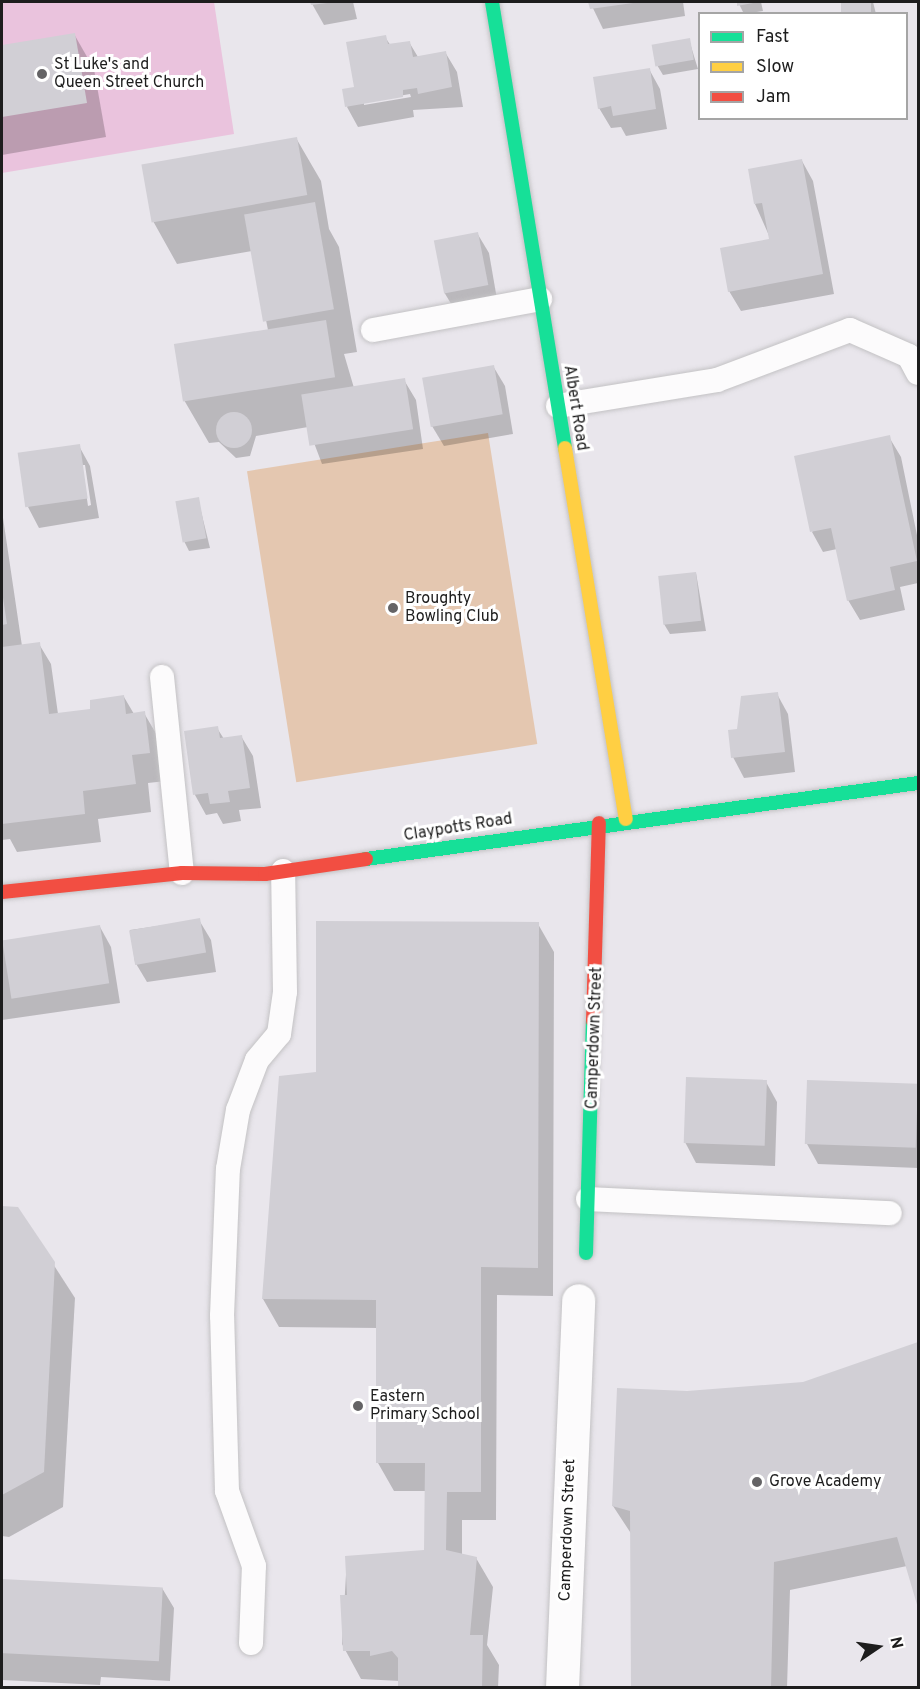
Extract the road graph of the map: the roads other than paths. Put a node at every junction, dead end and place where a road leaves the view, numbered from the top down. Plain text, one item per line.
1 (492, 2) edge
2 (540, 299) junction
3 (373, 330) dead end
4 (918, 373) edge
5 (558, 406) junction
6 (162, 677) dead end
7 (918, 783) edge
8 (626, 819) junction
9 (598, 823) junction
10 (283, 871) junction
11 (182, 873) junction
12 (2, 892) edge
13 (588, 1199) junction
14 (890, 1213) dead end
15 (586, 1253) dead end
16 (578, 1300) dead end
17 (251, 1643) dead end
18 (562, 1688) edge

1 - 2 street, Albert Road
2 - 3 lane
2 - 5 street, Albert Road
4 - 5 lane
5 - 8 street, Albert Road
6 - 11 lane
7 - 8 street, Claypotts Road
8 - 9 street, Claypotts Road
9 - 10 street, Claypotts Road
9 - 13 street, Camperdown Street
10 - 11 street, Claypotts Road
10 - 17 lane
11 - 12 street, Claypotts Road
13 - 14 lane
13 - 15 street, Camperdown Street
16 - 18 street, Camperdown Street

